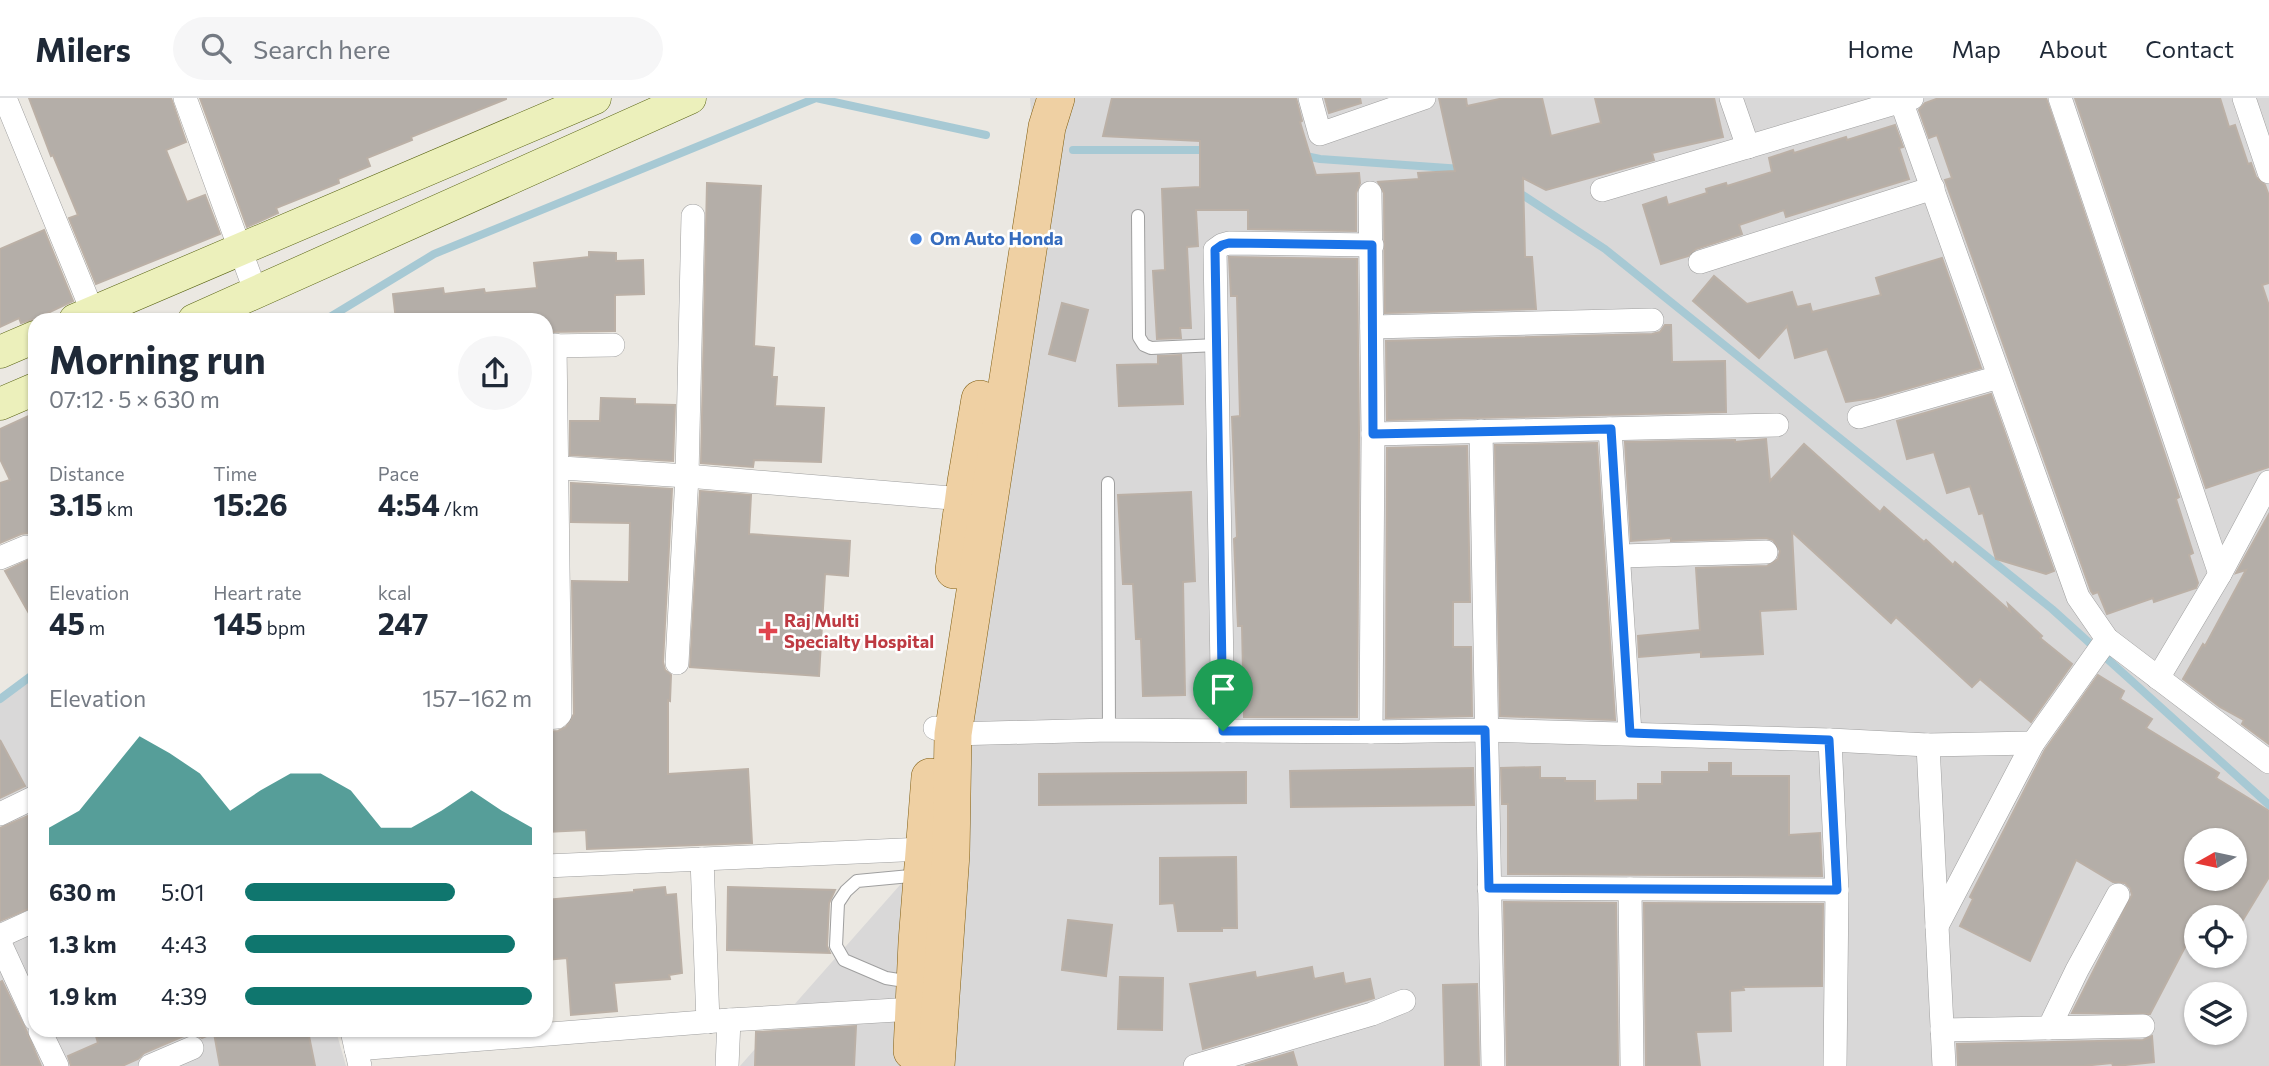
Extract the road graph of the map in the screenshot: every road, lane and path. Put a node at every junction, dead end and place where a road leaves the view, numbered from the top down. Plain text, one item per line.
1 (185, 98) edge
2 (594, 98) edge
3 (690, 98) edge
4 (1036, 98) edge
5 (1056, 98) edge
6 (1310, 98) edge
7 (1424, 98) edge
8 (1731, 98) edge
9 (2060, 98) edge
10 (2244, 98) edge
11 (1905, 99) edge
12 (6, 113) edge
13 (1748, 146) junction
14 (2269, 172) edge
15 (1933, 188) junction
16 (1602, 190) dead end
17 (1370, 194) dead end
18 (693, 216) dead end
19 (1138, 216) dead end
20 (1372, 245) junction
21 (240, 251) junction
22 (1700, 262) dead end
23 (256, 293) junction
24 (83, 313) edge
25 (91, 313) edge
26 (210, 313) edge
27 (1652, 320) dead end
28 (1373, 327) junction
29 (28, 340) edge
30 (613, 345) dead end
31 (1217, 345) junction
32 (553, 346) edge
33 (0, 352) edge
34 (1999, 377) junction
35 (28, 392) edge
36 (0, 404) edge
37 (1859, 417) dead end
38 (1777, 425) dead end
39 (1611, 429) junction
40 (1481, 431) junction
41 (1373, 434) junction
42 (553, 468) edge
43 (687, 475) junction
44 (2269, 482) edge
45 (1108, 483) dead end
46 (553, 499) edge
47 (963, 499) junction
48 (26, 547) dead end
49 (1766, 552) dead end
50 (1620, 556) junction
51 (0, 558) edge
52 (2220, 574) junction
53 (2100, 650) junction
54 (677, 663) dead end
55 (2158, 678) junction
56 (553, 717) edge
57 (1109, 730) junction
58 (1485, 730) junction
59 (944, 731) junction
60 (1223, 731) junction
61 (1371, 732) junction
62 (1630, 733) junction
63 (1829, 740) junction
64 (2033, 743) junction
65 (1928, 745) junction
66 (2269, 762) edge
67 (28, 800) edge
68 (0, 814) edge
69 (702, 859) junction
70 (923, 862) junction
71 (553, 866) edge
72 (1489, 888) junction
73 (1630, 889) junction
74 (1837, 890) junction
75 (2118, 895) dead end
76 (28, 925) edge
77 (1937, 926) junction
78 (1, 947) edge
79 (914, 996) junction
80 (1404, 1002) dead end
81 (28, 1004) edge
82 (718, 1021) junction
83 (2143, 1026) dead end
84 (2049, 1028) junction
85 (1942, 1030) junction
86 (553, 1034) edge
87 (43, 1037) edge
88 (511, 1037) edge
89 (192, 1048) edge
90 (356, 1049) edge
91 (57, 1066) edge
92 (150, 1066) edge
93 (727, 1066) edge
94 (911, 1066) edge
95 (936, 1066) edge
96 (1195, 1066) edge
97 (1493, 1066) edge
98 (1632, 1066) edge
99 (1835, 1066) edge
100 (1944, 1066) edge

1 - 21 street
2 - 21 main road
3 - 23 main road
4 - 47 main road
5 - 59 main road
6 - 7 street
8 - 13 street
9 - 52 street
10 - 14 street
11 - 13 street
11 - 15 street
12 - 24 street
13 - 16 street
15 - 22 street
15 - 34 street
17 - 20 street
18 - 43 street
19 - 31 lane
20 - 28 street
20 - 31 street
21 - 23 street
21 - 25 main road
23 - 26 main road
27 - 28 street
28 - 41 street
29 - 33 main road
30 - 32 street
31 - 60 street
34 - 37 street
34 - 53 street
35 - 36 main road
38 - 39 street
39 - 40 street
39 - 50 street
40 - 41 street
40 - 58 street
41 - 61 street
42 - 43 street
43 - 47 street
43 - 54 street
44 - 52 street
45 - 57 lane
46 - 56 street
47 - 59 main road
48 - 51 street
49 - 50 street
50 - 62 street
52 - 55 street
53 - 55 street
53 - 64 street
55 - 66 street
57 - 59 street
57 - 60 street
58 - 61 street
58 - 62 street
58 - 72 street
59 - 70 main road
59 - 95 main road
60 - 61 street
62 - 63 street
63 - 65 street
63 - 74 street
64 - 65 street
64 - 77 street
65 - 77 street
67 - 68 street
69 - 70 street
69 - 71 street
69 - 82 street
70 - 79 main road
70 - 79 lane
72 - 73 street
72 - 97 street
73 - 74 street
73 - 98 street
74 - 99 street
75 - 84 street
76 - 78 street
77 - 85 street
78 - 81 street
79 - 82 street
79 - 94 main road
80 - 96 street
82 - 86 street
82 - 93 street
83 - 84 street
84 - 85 street
85 - 100 street
87 - 91 street
88 - 90 street
89 - 92 street

